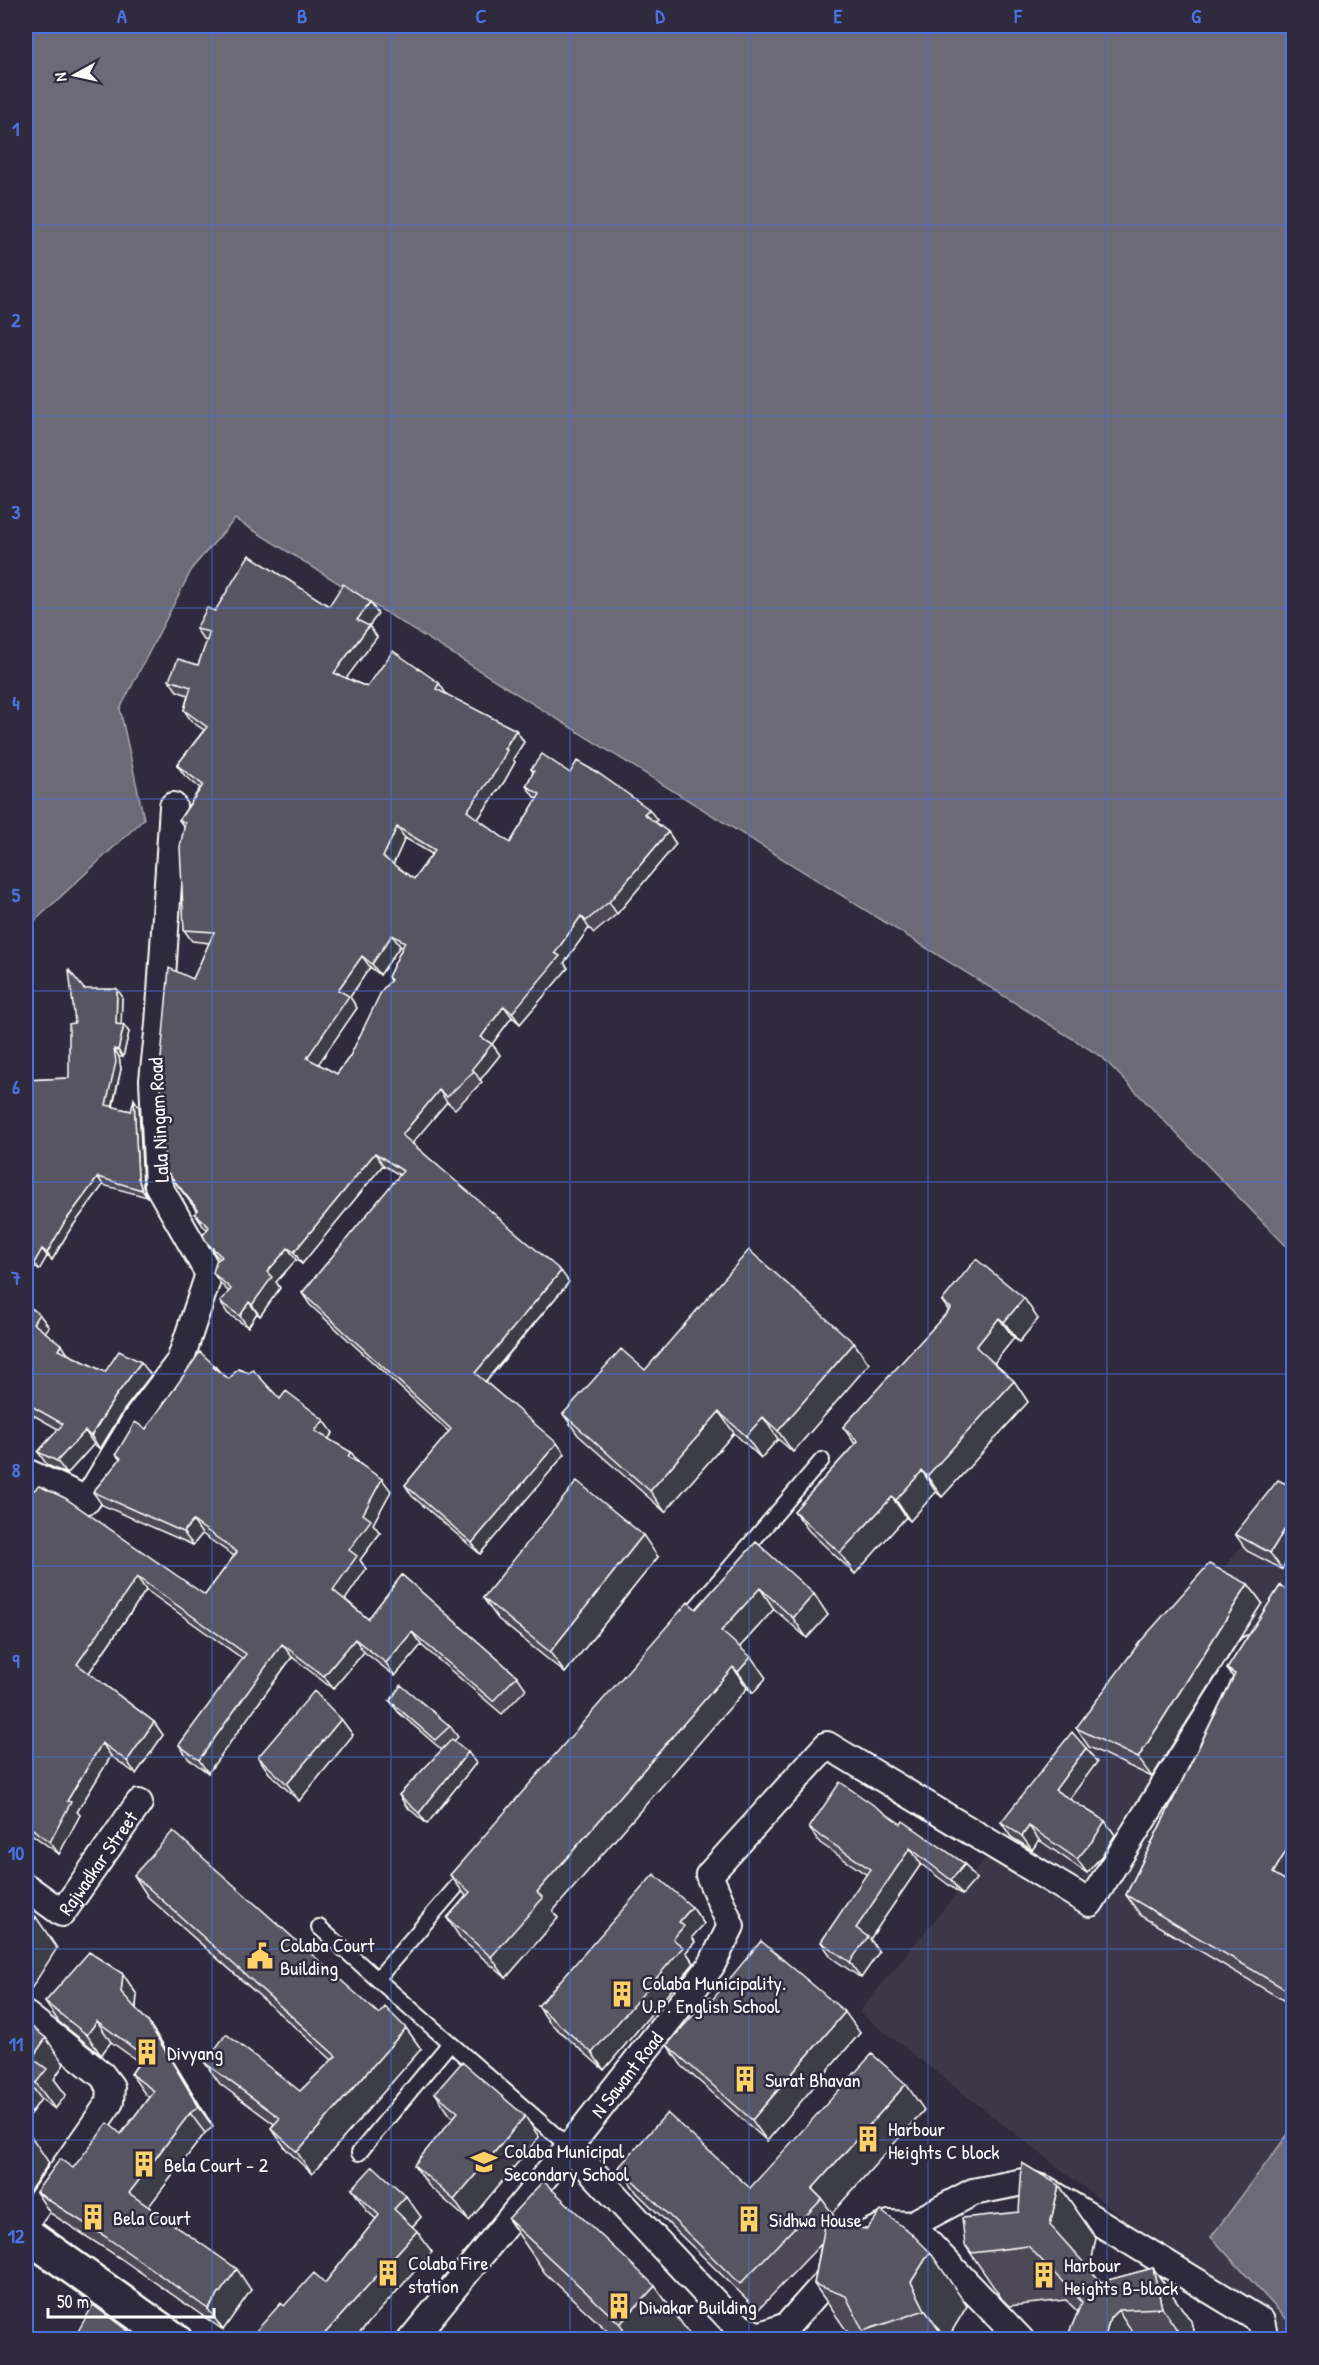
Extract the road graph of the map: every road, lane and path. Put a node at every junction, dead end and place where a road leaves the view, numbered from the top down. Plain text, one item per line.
1 (173, 806) dead end
2 (822, 1460) dead end
3 (35, 1477) edge
4 (26, 1499) edge
5 (676, 1630) edge
6 (1262, 1630) edge
7 (139, 1803) dead end
8 (477, 1863) edge
9 (26, 1887) edge
10 (319, 1928) dead end
11 (377, 1979) junction
12 (35, 2022) edge
13 (450, 2043) junction
14 (569, 2147) junction
15 (359, 2153) dead end
16 (26, 2222) edge
17 (911, 2225) junction
18 (26, 2234) edge
19 (795, 2333) edge
20 (414, 2338) edge
21 (175, 2340) edge
22 (1021, 2340) edge
23 (1265, 2340) edge

1 - 3 street, Lala Ningam Road
2 - 5 lane
3 - 4 street
6 - 14 street, N Sawant Road
7 - 9 street, Rajwadkar Street
8 - 11 lane
10 - 11 lane
11 - 13 lane
12 - 16 street
13 - 14 lane
13 - 15 lane
14 - 19 street
14 - 20 street, N Sawant Road
17 - 19 street
17 - 22 street
17 - 23 street
18 - 21 main road

